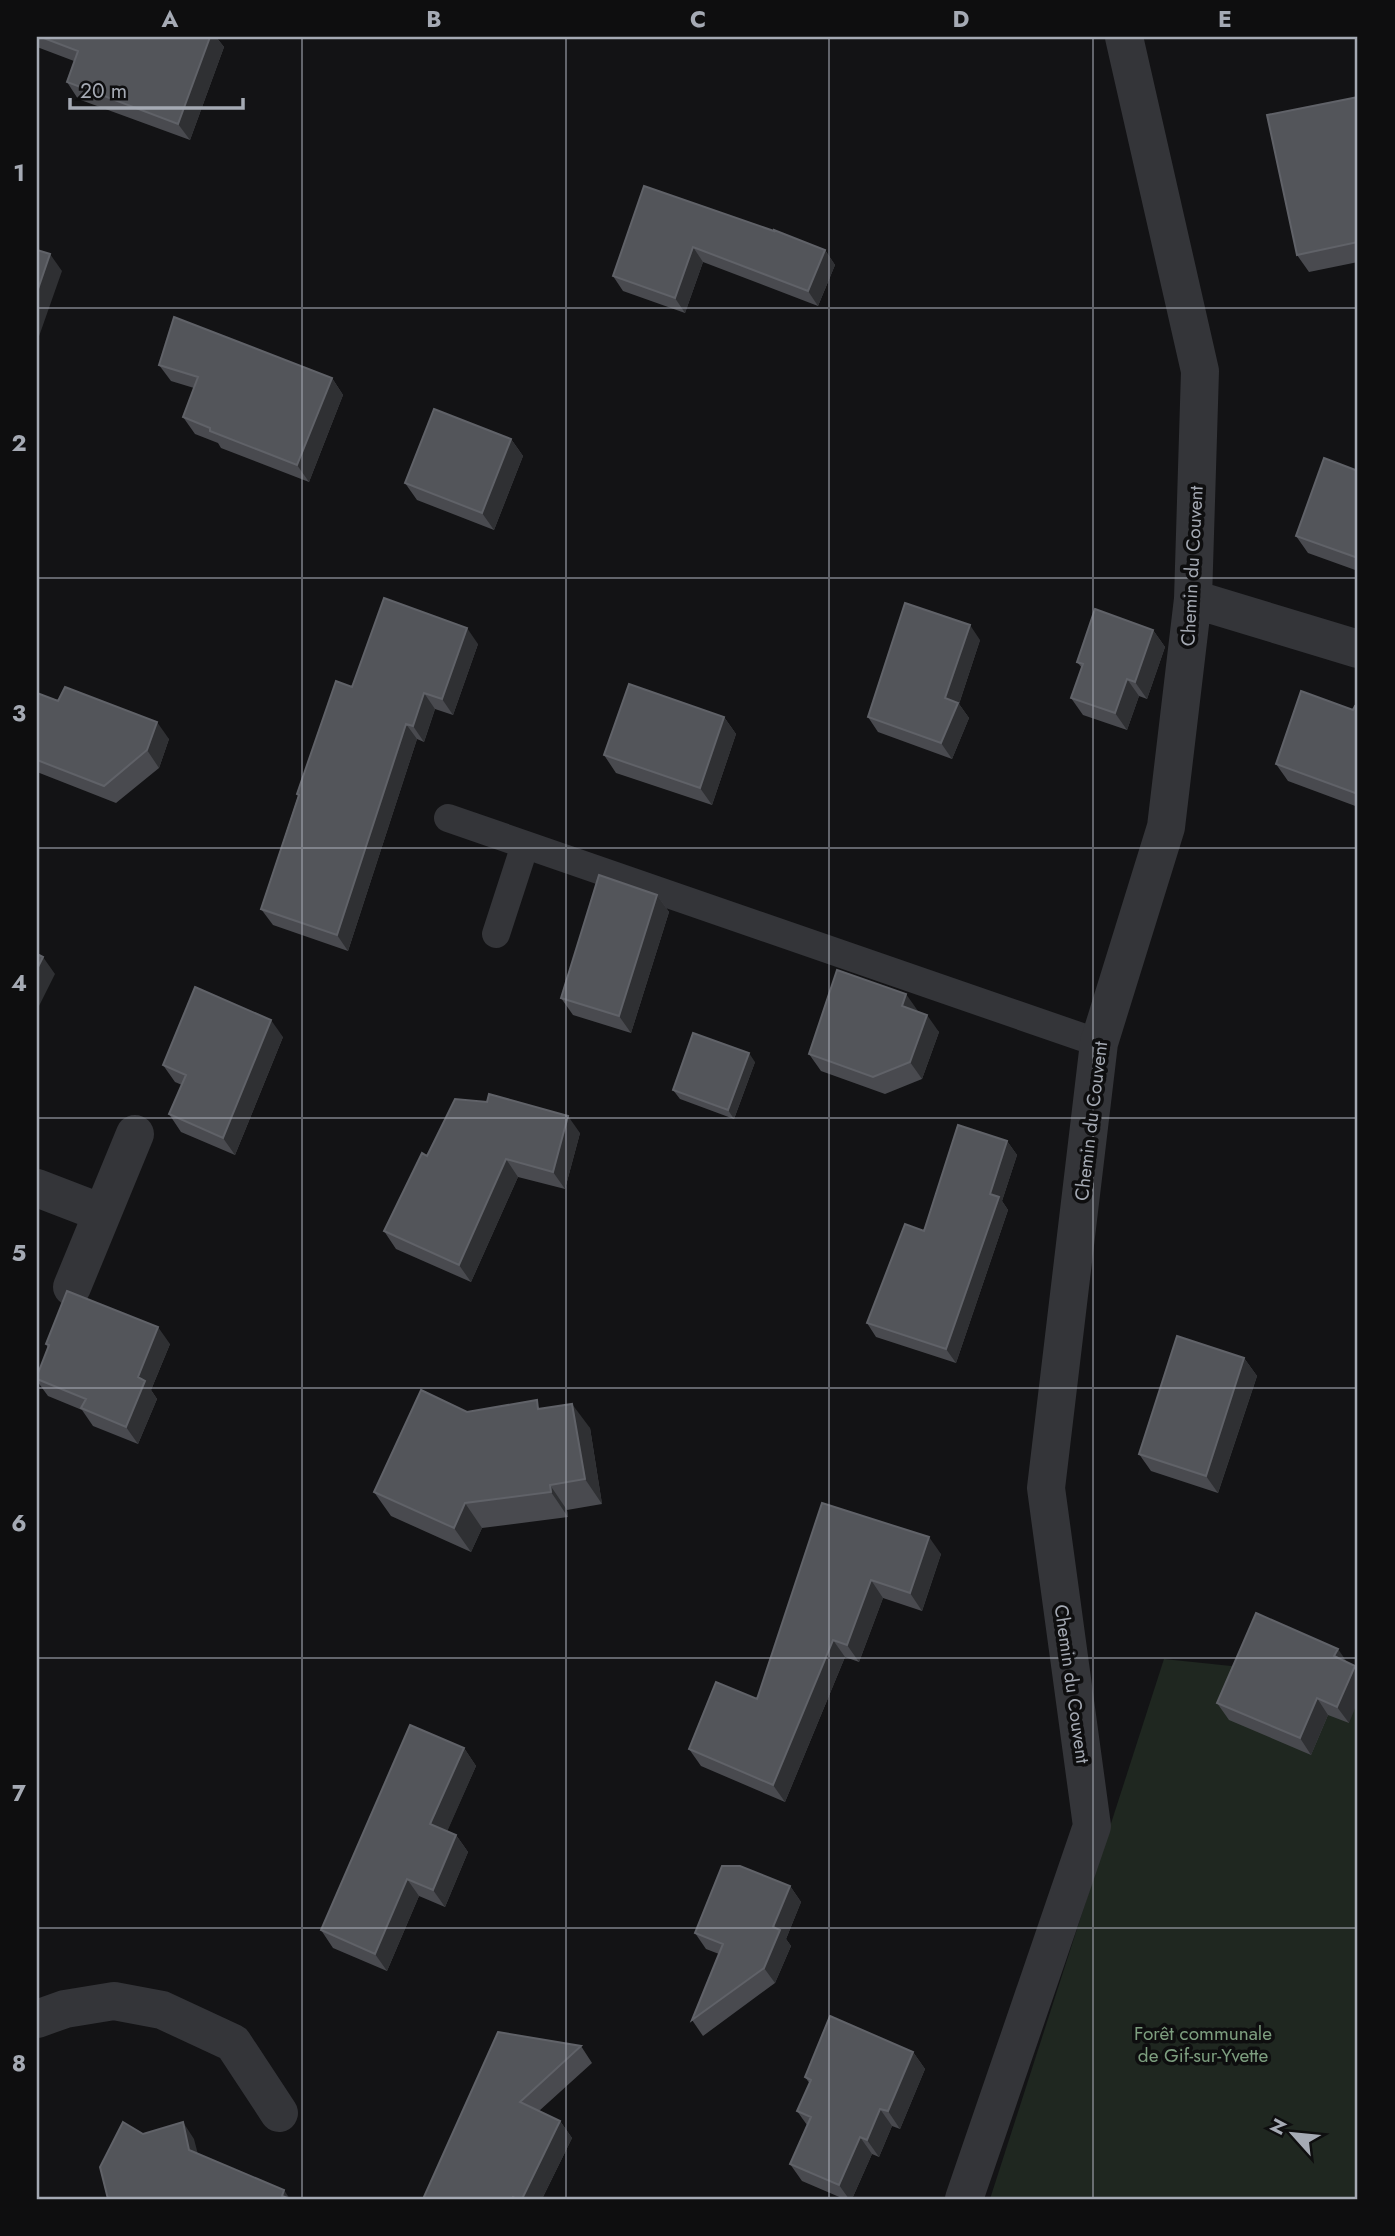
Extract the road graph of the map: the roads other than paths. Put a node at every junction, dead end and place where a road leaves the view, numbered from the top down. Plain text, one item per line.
1 (1124, 37) edge
2 (1193, 598) junction
3 (1358, 649) edge
4 (448, 818) dead end
5 (525, 845) junction
6 (496, 934) dead end
7 (1099, 1043) junction
8 (135, 1134) dead end
9 (37, 1188) edge
10 (102, 1213) junction
11 (72, 1287) dead end
12 (37, 2019) edge
13 (279, 2113) dead end
14 (964, 2199) edge

1 - 2 street, Chemin du Couvent
2 - 3 street
2 - 7 street, Chemin du Couvent
4 - 5 lane
5 - 6 lane
5 - 7 lane
7 - 14 street, Chemin du Couvent
8 - 10 street
9 - 10 street
10 - 11 street
12 - 13 street

